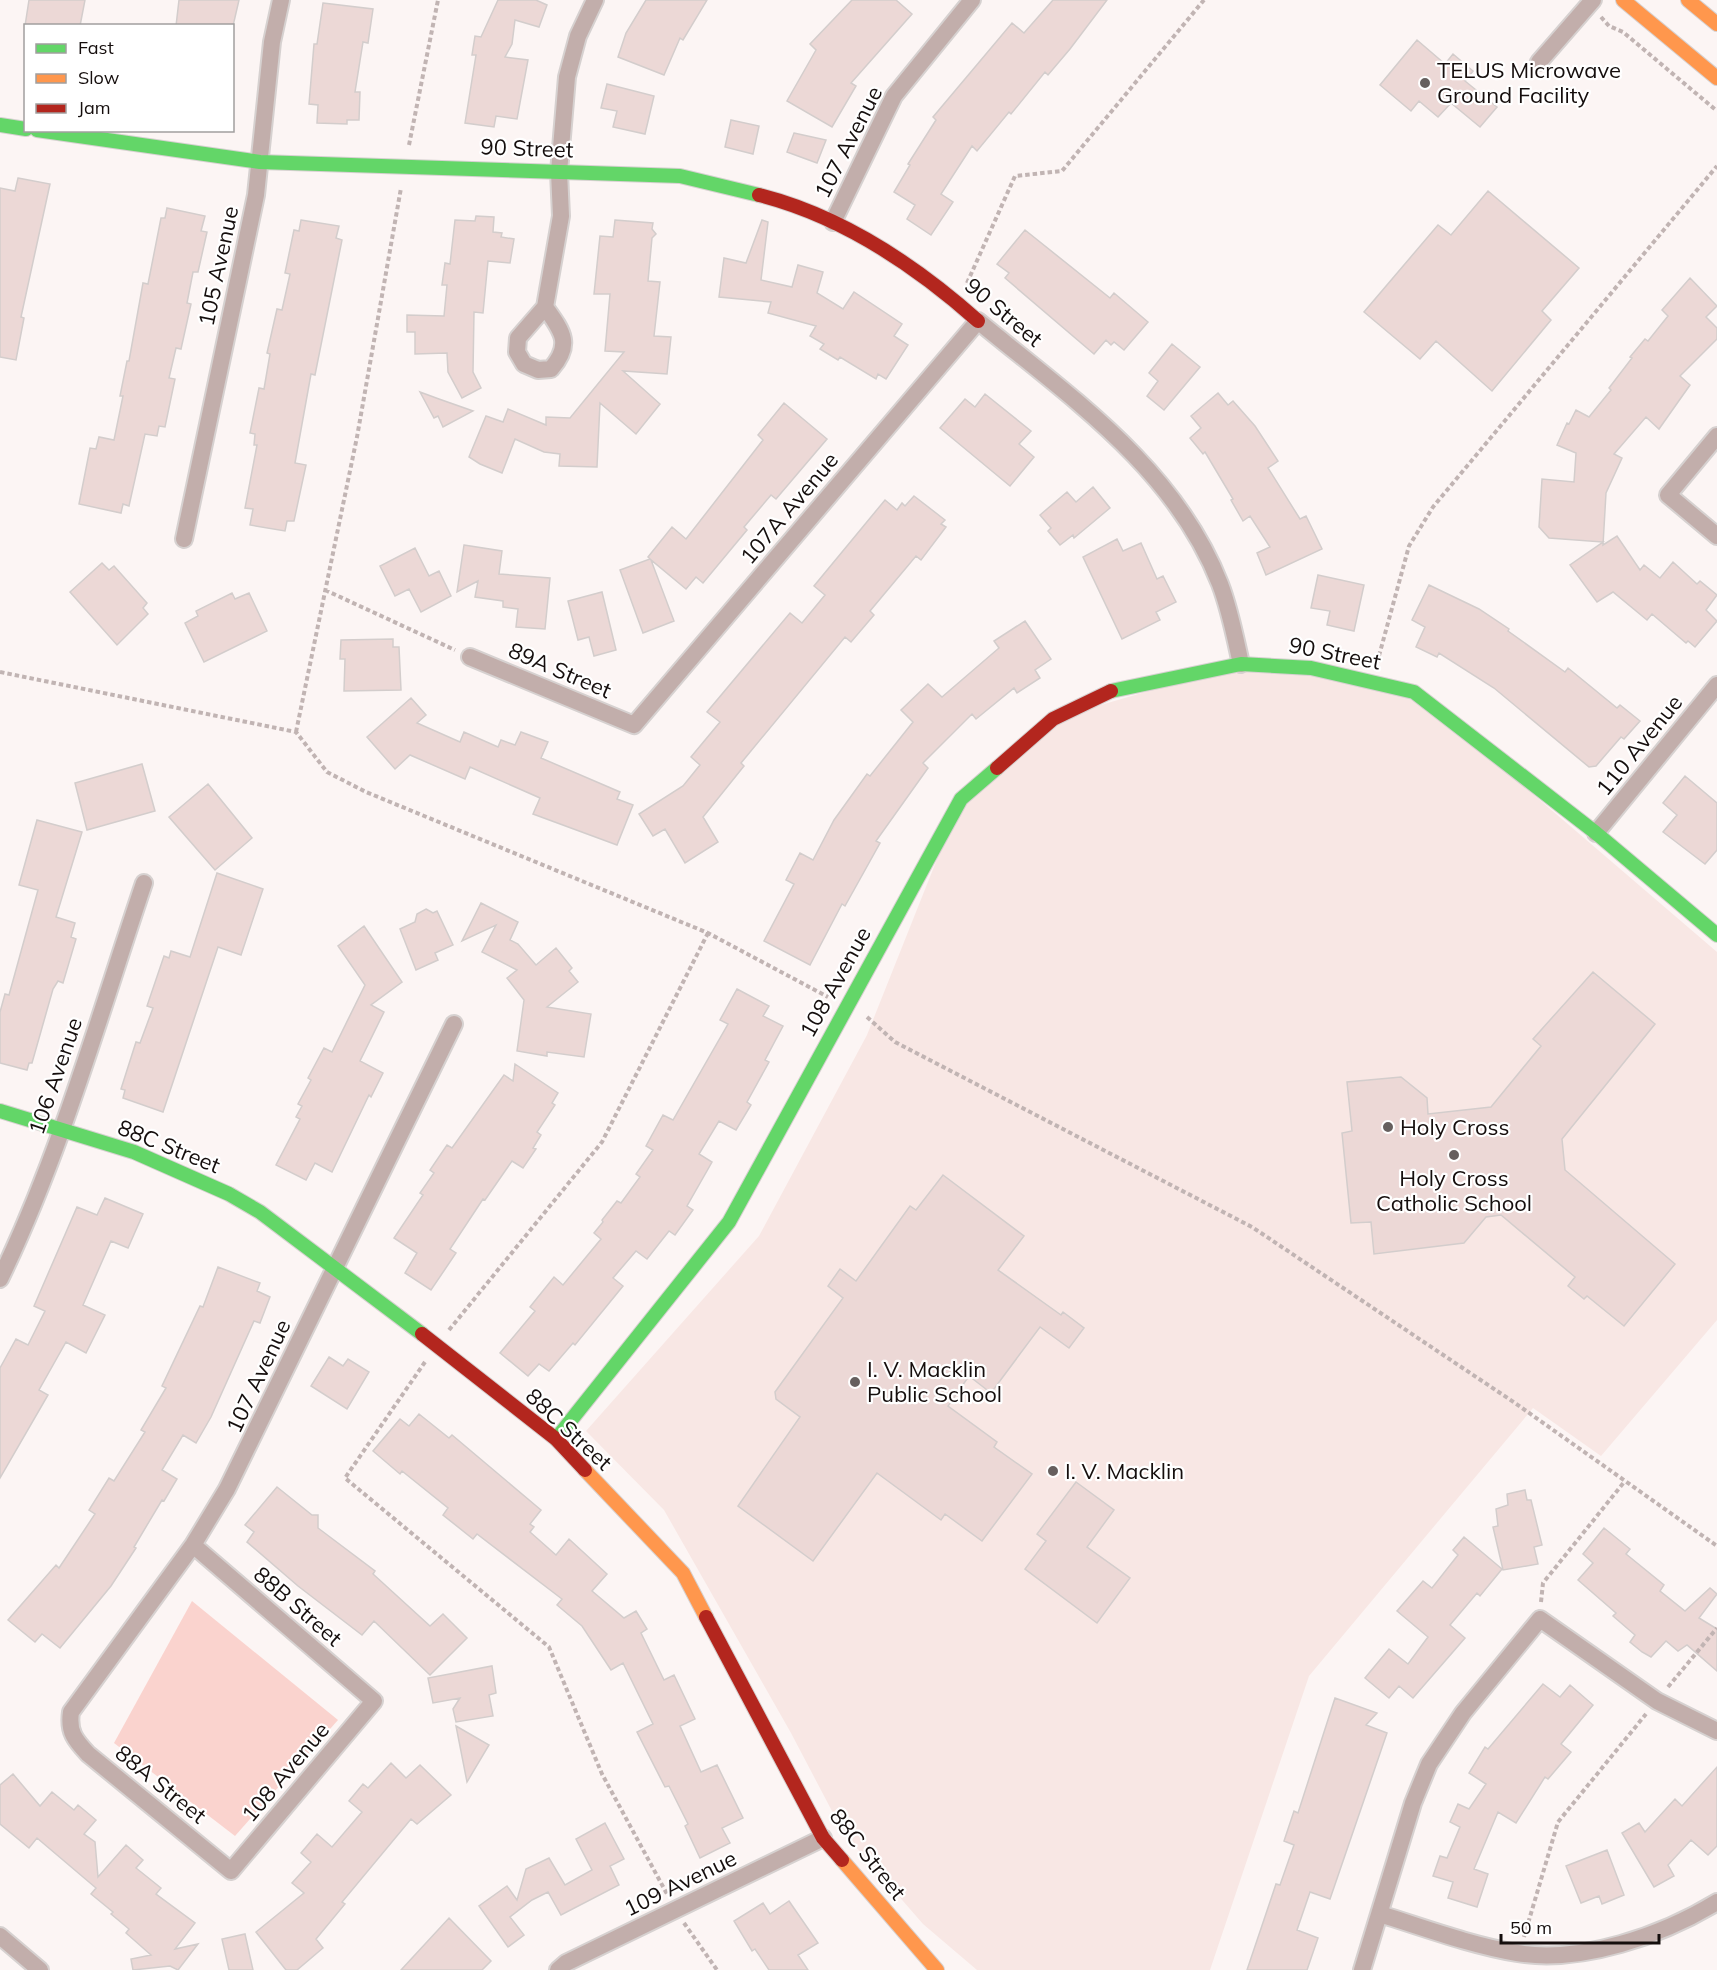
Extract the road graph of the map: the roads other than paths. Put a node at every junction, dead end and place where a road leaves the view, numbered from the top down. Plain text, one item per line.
1 (281, 0) edge
2 (595, 0) edge
3 (972, 0) edge
4 (1593, 0) edge
5 (1623, 0) edge
6 (1688, 0) edge
7 (1717, 24) edge
8 (1539, 62) dead end
9 (1717, 78) edge
10 (0, 125) edge
11 (24, 129) edge
12 (51, 132) edge
13 (260, 162) junction
14 (559, 172) junction
15 (833, 222) junction
16 (545, 307) dead end
17 (978, 321) junction
18 (1717, 436) edge
19 (1717, 536) edge
20 (184, 539) dead end
21 (470, 657) road end
22 (1241, 664) junction
23 (1717, 685) edge
24 (634, 725) joint
25 (1596, 833) junction
26 (144, 883) dead end
27 (1717, 935) edge
28 (454, 1024) dead end
29 (0, 1112) edge
30 (62, 1129) junction
31 (334, 1268) junction
32 (0, 1279) edge
33 (556, 1439) junction
34 (193, 1545) junction
35 (374, 1701) joint
36 (69, 1725) joint
37 (1717, 1731) edge
38 (823, 1838) junction
39 (231, 1871) joint
40 (1717, 1902) edge
41 (1380, 1914) junction
42 (0, 1936) edge
43 (40, 1970) edge
44 (558, 1970) edge
45 (937, 1970) edge
46 (1362, 1970) edge

1 - 13 street, 105 Avenue
2 - 14 street
3 - 15 street, 107 Avenue
4 - 8 street
5 - 9 street
6 - 7 street
10 - 11 street
12 - 13 street, 90 Street
13 - 14 street, 90 Street
13 - 20 street, 105 Avenue
14 - 15 street, 90 Street
14 - 16 street
15 - 17 street, 90 Street
17 - 22 street, 90 Street
17 - 24 street, 107A Avenue
18 - 19 street
21 - 24 street, 89A Street
22 - 25 street, 90 Street
22 - 33 street, 108 Avenue
23 - 25 street, 110 Avenue
25 - 27 street, 90 Street
26 - 30 street, 106 Avenue
28 - 31 street, 107 Avenue
29 - 30 street, 88C Street
30 - 31 street, 88C Street
30 - 32 street, 106 Avenue
31 - 33 street, 88C Street
31 - 34 street, 107 Avenue
33 - 38 street, 88C Street
34 - 35 street, 88B Street
34 - 36 street, 107 Avenue
35 - 39 street, 108 Avenue
36 - 39 street, 88A Street
37 - 41 street
38 - 44 street, 109 Avenue
38 - 45 street, 88C Street
40 - 41 street
41 - 46 street
42 - 43 street

